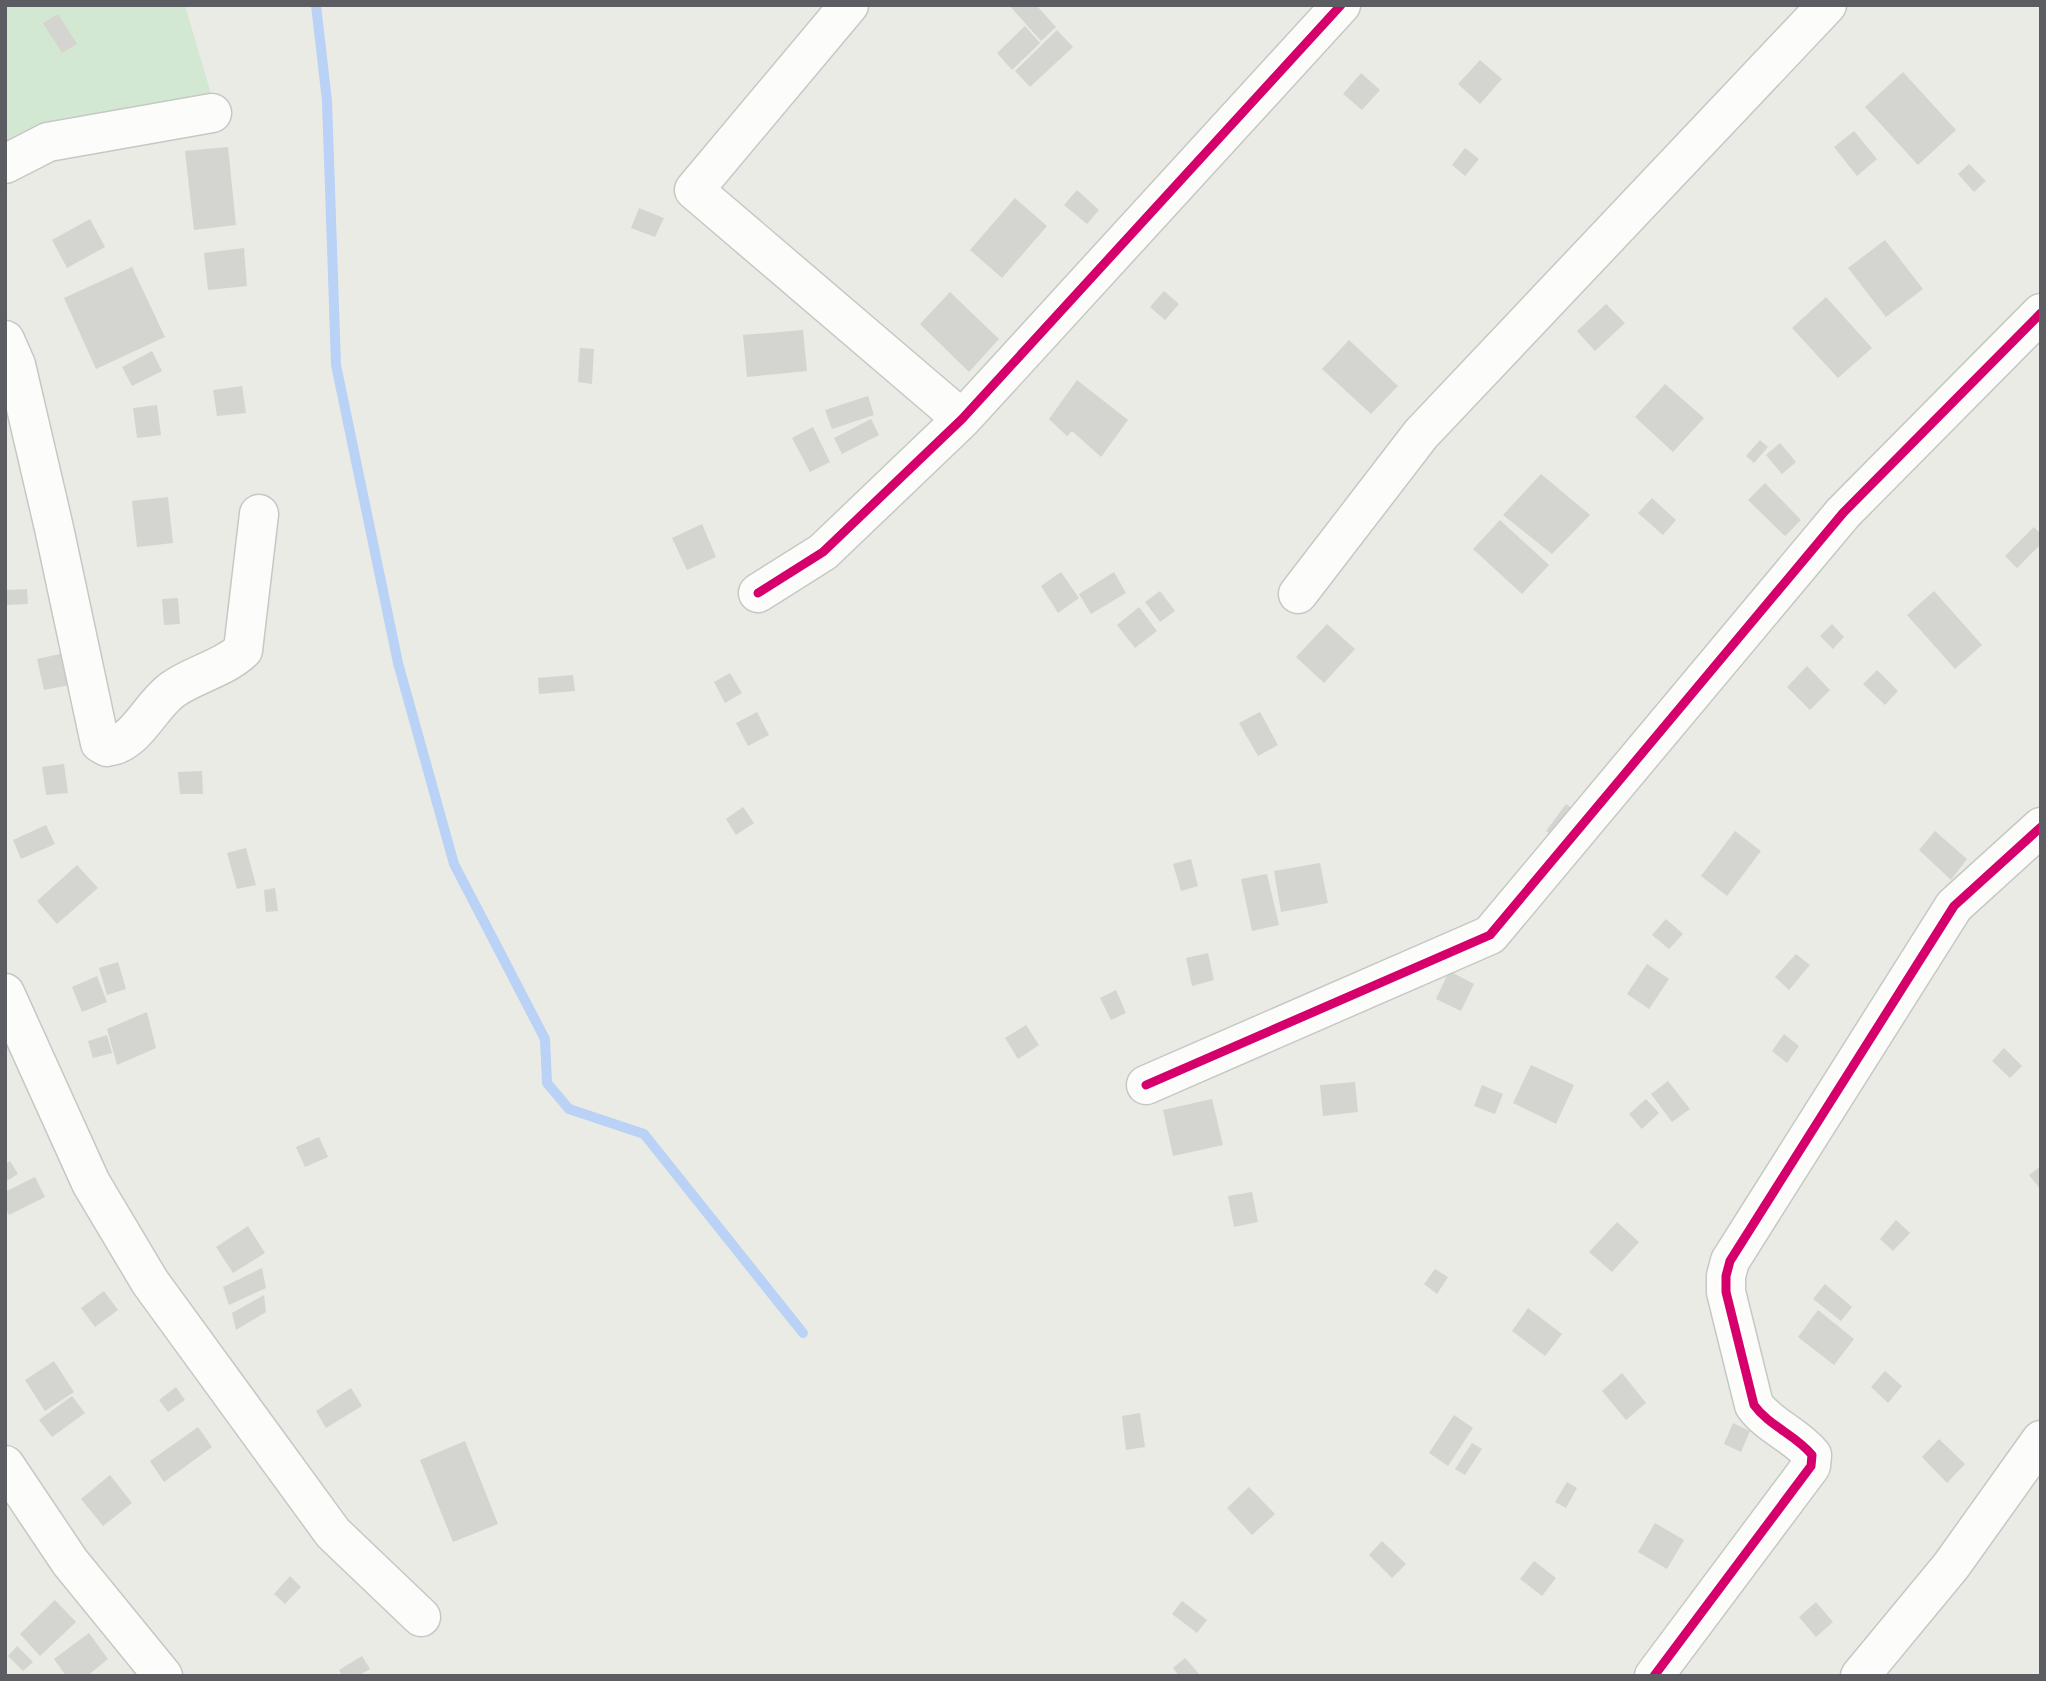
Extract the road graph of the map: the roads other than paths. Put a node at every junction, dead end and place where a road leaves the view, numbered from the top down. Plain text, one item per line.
1 (849, 5) edge
2 (1341, 5) edge
3 (1827, 5) edge
4 (212, 113) dead end
5 (5, 164) edge
6 (2041, 313) edge
7 (5, 340) edge
8 (962, 419) junction
9 (259, 514) dead end
10 (758, 593) dead end
11 (1298, 594) dead end
12 (2041, 827) edge
13 (5, 993) edge
14 (1146, 1085) dead end
15 (2041, 1440) edge
16 (5, 1465) edge
17 (421, 1616) dead end
18 (163, 1676) edge
19 (1654, 1676) edge
20 (1860, 1676) edge

1 - 8 street
2 - 8 street
3 - 11 street
4 - 5 street
6 - 14 street
7 - 9 street
8 - 10 street
12 - 19 street
13 - 17 street
15 - 20 street
16 - 18 street

